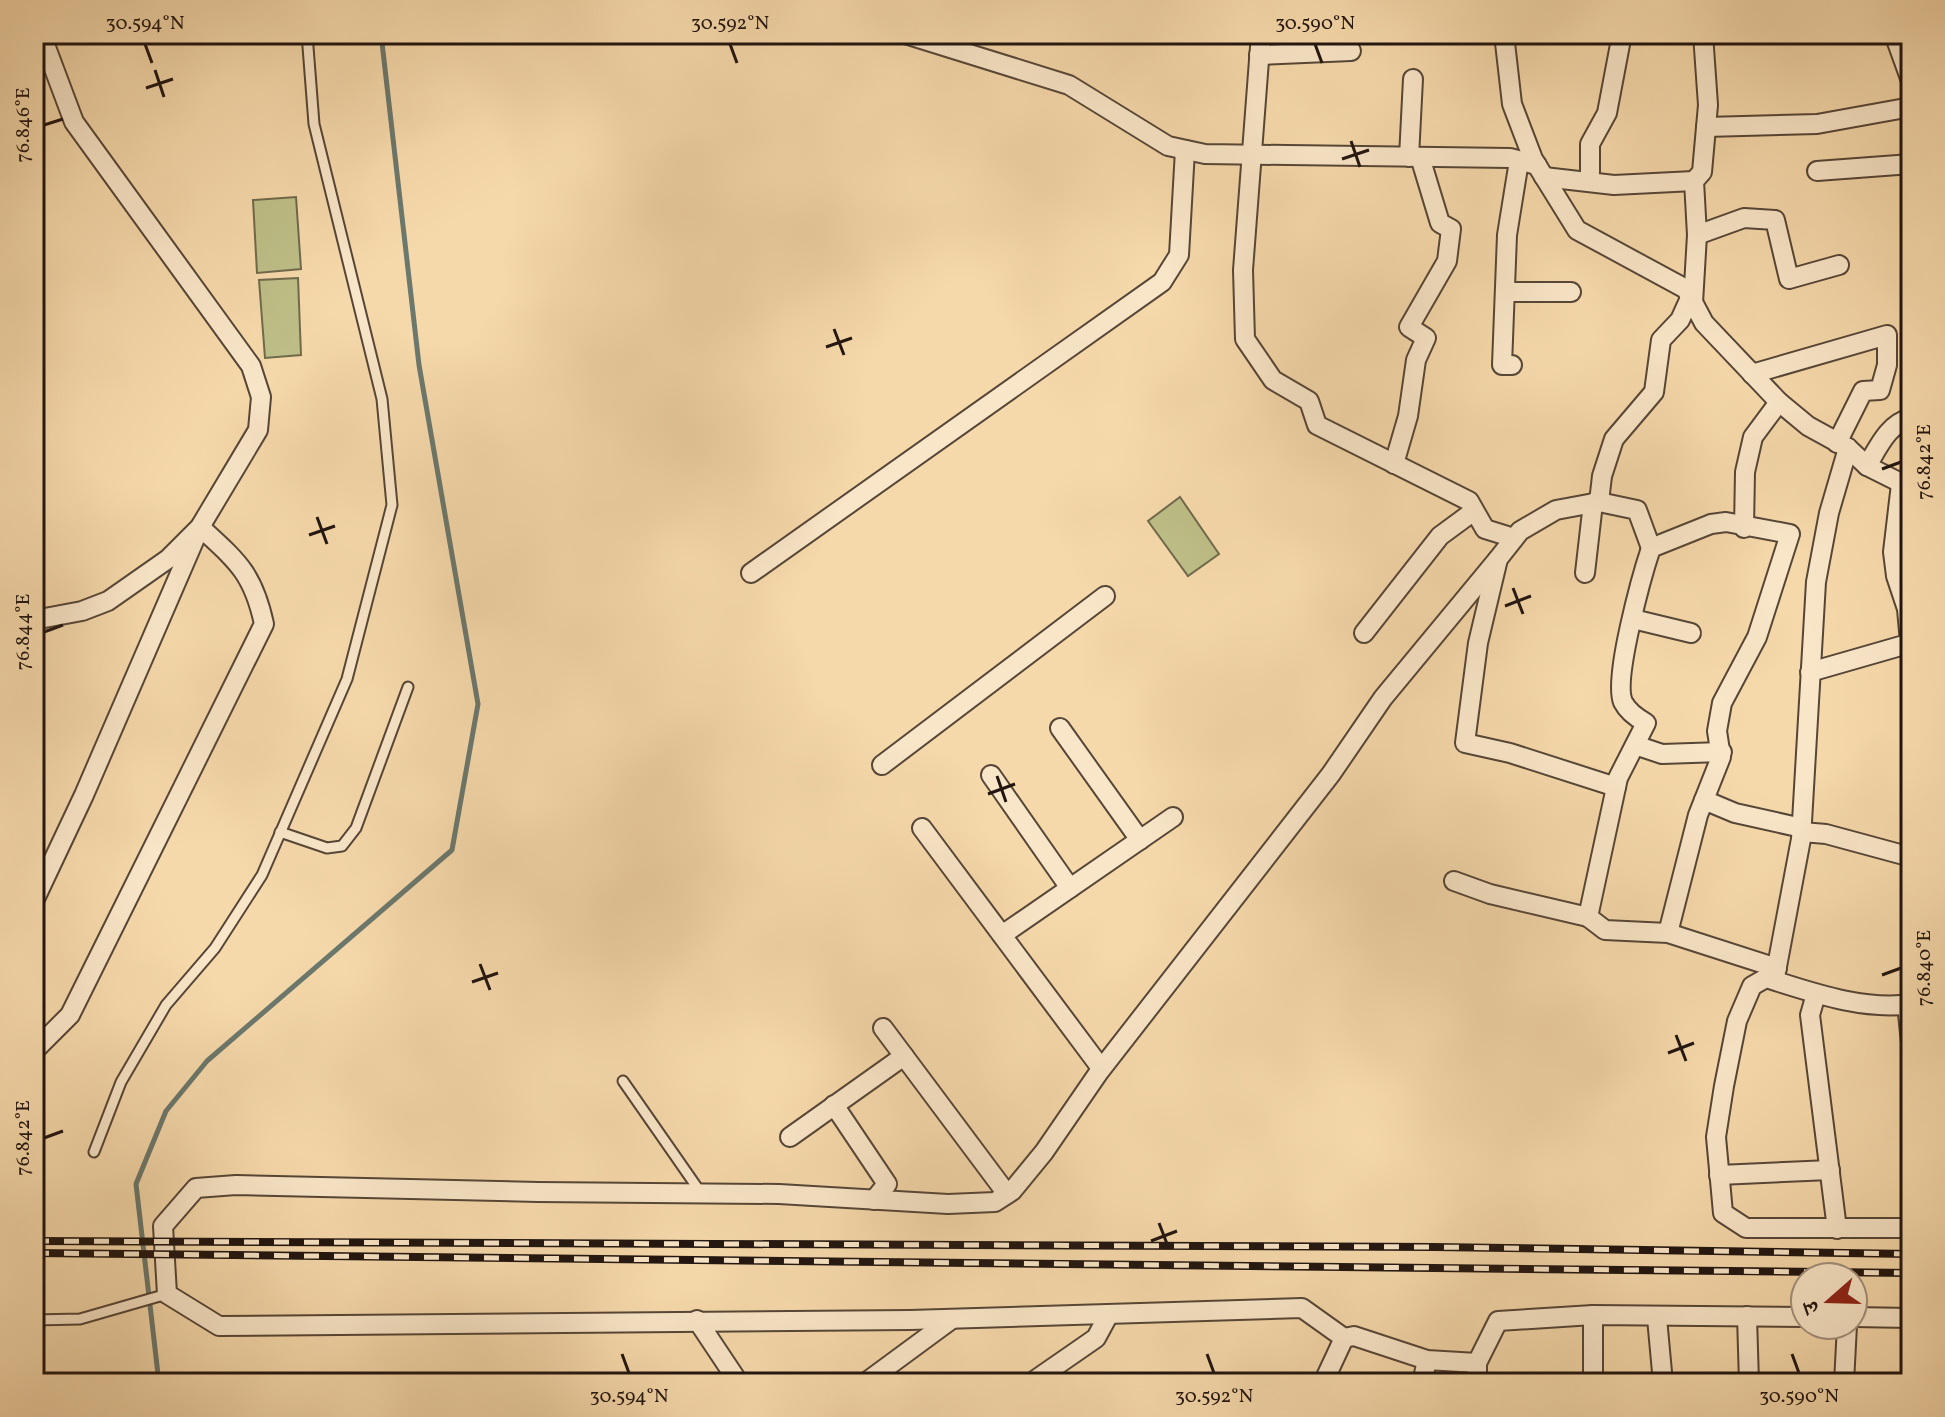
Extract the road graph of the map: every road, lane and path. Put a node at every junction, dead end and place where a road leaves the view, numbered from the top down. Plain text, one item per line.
1 (41, 34) edge
2 (307, 34) edge
3 (905, 34) edge
4 (1261, 34) edge
5 (1504, 34) edge
6 (1622, 34) edge
7 (1703, 34) edge
8 (1894, 34) edge
9 (1351, 51) dead end
10 (1259, 55) junction
11 (1413, 79) dead end
12 (1911, 81) edge
13 (1911, 107) edge
14 (1706, 127) junction
15 (1185, 150) junction
16 (1250, 153) junction
17 (1415, 157) junction
18 (1911, 164) edge
19 (1533, 168) junction
20 (1817, 171) dead end
21 (1590, 181) junction
22 (1694, 181) junction
23 (1697, 235) junction
24 (1839, 265) dead end
25 (1506, 292) junction
26 (1571, 292) dead end
27 (1692, 300) junction
28 (1512, 365) dead end
29 (1752, 374) junction
30 (1779, 402) junction
31 (1911, 418) edge
32 (1843, 446) junction
33 (1394, 464) junction
34 (1867, 466) junction
35 (1906, 486) edge
36 (1596, 502) junction
37 (1474, 511) junction
38 (200, 527) junction
39 (1744, 528) junction
40 (1514, 538) junction
41 (1651, 548) junction
42 (1498, 559) junction
43 (751, 573) dead end
44 (1585, 573) dead end
45 (1105, 596) dead end
46 (1633, 619) junction
47 (34, 620) edge
48 (1364, 633) dead end
49 (1691, 633) dead end
50 (1911, 643) edge
51 (1911, 654) edge
52 (1810, 672) junction
53 (408, 687) dead end
54 (1060, 728) dead end
55 (1635, 745) junction
56 (1722, 752) junction
57 (882, 765) dead end
58 (991, 775) dead end
59 (1616, 787) junction
60 (1704, 800) junction
61 (1173, 817) dead end
62 (922, 828) dead end
63 (1802, 830) junction
64 (280, 832) junction
65 (1140, 840) junction
66 (1911, 857) edge
67 (1454, 881) dead end
68 (1070, 888) junction
69 (34, 901) edge
70 (1588, 917) junction
71 (1668, 933) junction
72 (1002, 935) junction
73 (1776, 974) junction
74 (1816, 994) junction
75 (1909, 1004) edge
76 (883, 1028) dead end
77 (1911, 1043) edge
78 (36, 1045) edge
79 (904, 1056) junction
80 (1101, 1068) junction
81 (623, 1081) dead end
82 (834, 1105) junction
83 (790, 1137) dead end
84 (94, 1152) dead end
85 (1830, 1170) junction
86 (1719, 1175) junction
87 (701, 1193) junction
88 (1007, 1194) junction
89 (874, 1200) junction
90 (1911, 1228) edge
91 (1837, 1229) junction
92 (167, 1294) junction
93 (1109, 1314) junction
94 (1593, 1315) junction
95 (1747, 1316) junction
96 (1789, 1317) edge
97 (1869, 1317) edge
98 (1657, 1318) junction
99 (1911, 1318) edge
100 (952, 1319) junction
101 (34, 1320) edge
102 (697, 1320) junction
103 (1344, 1338) junction
104 (1846, 1341) edge
105 (1427, 1360) junction
106 (1477, 1363) junction
107 (739, 1383) edge
108 (865, 1383) edge
109 (1031, 1383) edge
110 (1323, 1383) edge
111 (1422, 1383) edge
112 (1477, 1383) edge
113 (1593, 1383) edge
114 (1663, 1383) edge
115 (1749, 1383) edge
116 (1844, 1383) edge

1 - 38 street
2 - 64 lane
3 - 15 street
4 - 10 street
5 - 19 street
6 - 21 street
7 - 14 street
8 - 12 street
9 - 10 street
10 - 16 street
11 - 17 street
13 - 14 street
14 - 22 street
15 - 16 street
15 - 43 street
16 - 17 street
16 - 33 street
17 - 19 street
17 - 33 street
18 - 20 street
19 - 21 street
19 - 25 street
19 - 27 street
21 - 22 street
22 - 23 street
23 - 24 street
23 - 27 street
25 - 26 street
25 - 28 street
27 - 29 street
27 - 36 street
29 - 30 street
29 - 32 street
30 - 32 street
30 - 39 street
31 - 34 street
32 - 34 street
32 - 52 street
33 - 37 street
34 - 35 street
35 - 50 street
36 - 40 street
36 - 41 street
36 - 44 street
37 - 40 street
37 - 48 street
38 - 47 street
38 - 69 street
38 - 78 street
39 - 41 street
39 - 56 street
40 - 42 street
41 - 46 street
42 - 59 street
42 - 80 street
45 - 57 street
46 - 49 street
46 - 55 street
50 - 51 street
50 - 52 street
52 - 63 street
53 - 64 lane
54 - 65 street
55 - 56 street
55 - 59 street
56 - 60 street
58 - 68 street
59 - 70 street
60 - 63 street
60 - 71 street
61 - 65 street
62 - 72 street
63 - 66 street
63 - 73 street
64 - 84 lane
65 - 68 street
67 - 70 street
68 - 72 street
70 - 71 street
71 - 73 street
72 - 80 street
73 - 74 street
73 - 86 street
74 - 75 street
74 - 85 street
75 - 77 street
76 - 79 street
79 - 82 street
79 - 88 street
80 - 88 street
81 - 87 lane
82 - 83 street
82 - 89 street
85 - 86 street
85 - 91 street
86 - 91 street
87 - 89 street
87 - 92 street
88 - 89 street
90 - 91 street
92 - 101 lane
92 - 102 street
93 - 100 street
93 - 103 street
93 - 109 street
94 - 98 street
94 - 106 street
94 - 113 street
95 - 96 street
95 - 98 street
95 - 115 street
97 - 99 street
98 - 114 street
100 - 102 street
100 - 108 street
102 - 107 street
103 - 105 street
103 - 110 street
104 - 116 street
105 - 106 street
105 - 111 street
106 - 112 street

